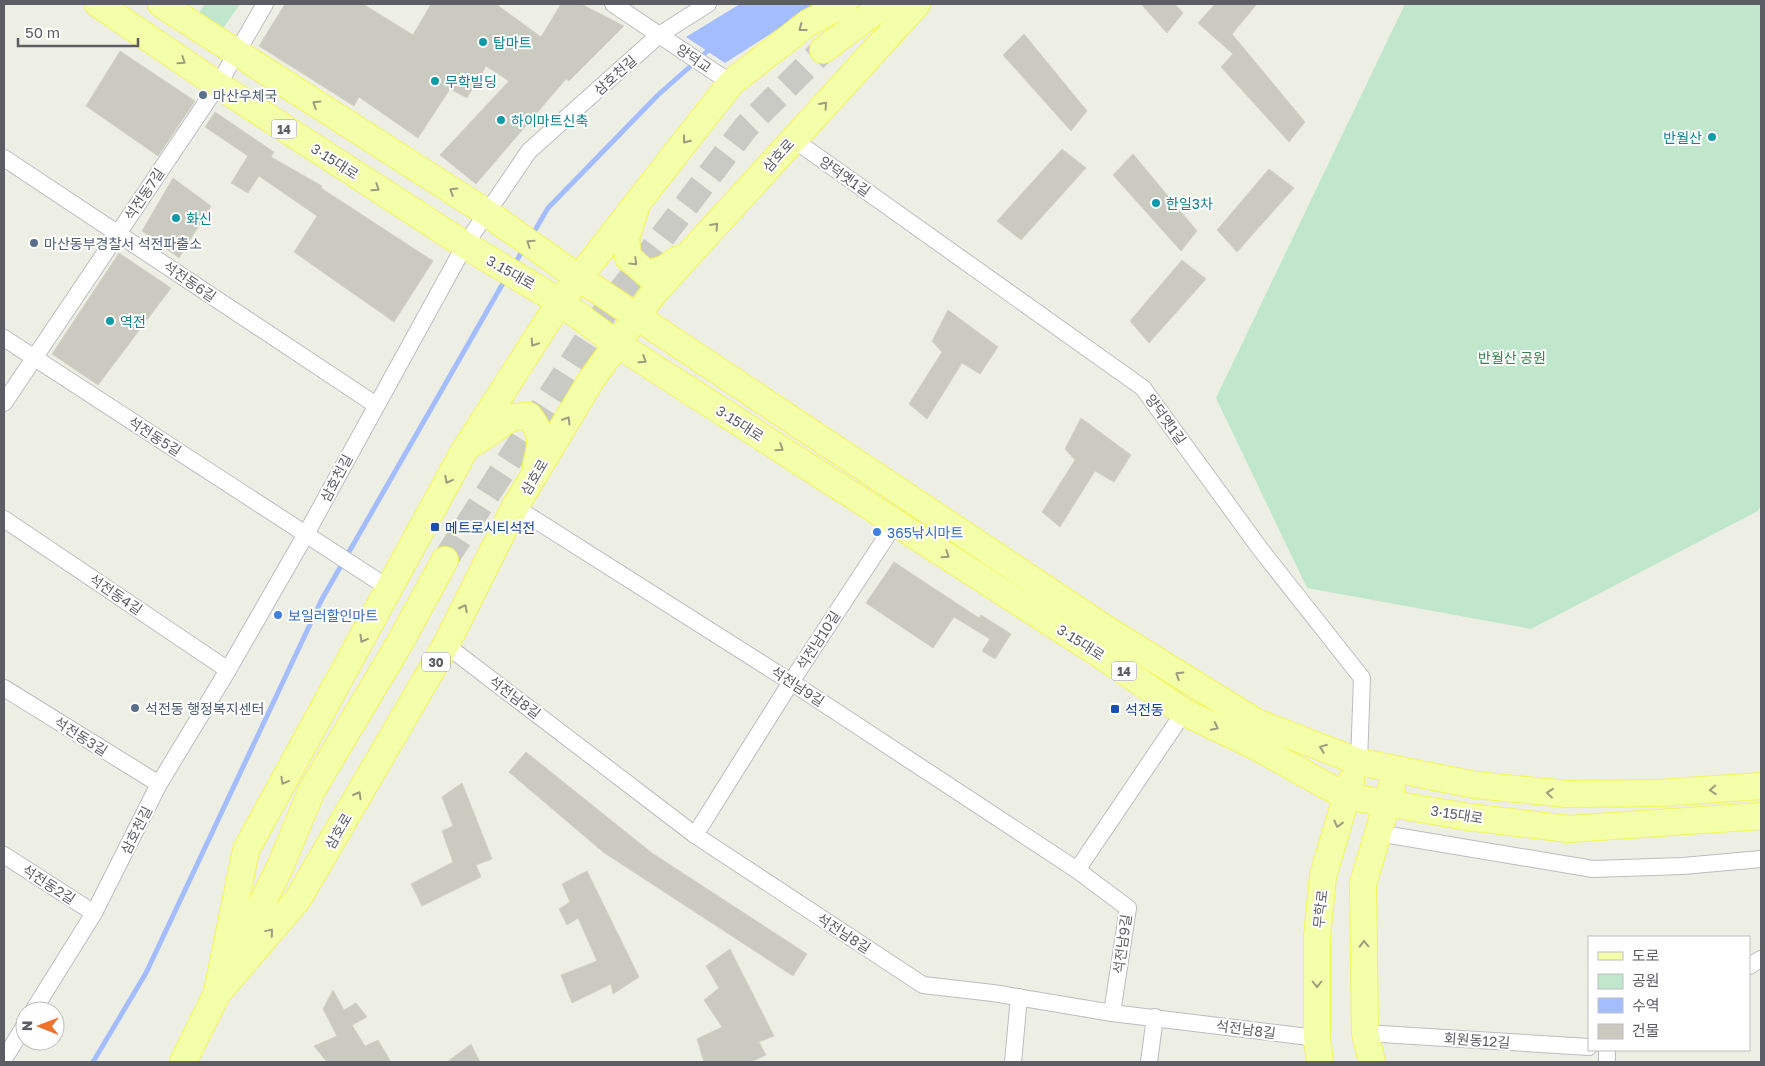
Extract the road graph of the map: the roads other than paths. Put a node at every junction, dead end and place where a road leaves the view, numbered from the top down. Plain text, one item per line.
1 (98, 4) edge
2 (161, 4) edge
3 (265, 4) edge
4 (613, 4) edge
5 (708, 4) edge
6 (844, 4) edge
7 (885, 4) edge
8 (917, 4) edge
9 (664, 38) junction
10 (822, 50) tunnel mouth
11 (236, 54) junction
12 (725, 79) junction
13 (218, 86) junction
14 (793, 139) junction
15 (4, 158) edge
16 (638, 201) junction
17 (490, 215) junction
18 (118, 232) junction
19 (469, 248) junction
20 (694, 249) junction
21 (572, 273) junction
22 (555, 298) junction
23 (638, 316) junction
24 (4, 338) edge
25 (618, 344) junction
26 (33, 358) junction
27 (4, 403) edge
28 (376, 405) junction
29 (463, 453) junction
30 (533, 478) junction
31 (516, 507) junction
32 (4, 519) edge
33 (896, 522) junction
34 (311, 537) junction
35 (445, 560) tunnel mouth
36 (385, 586) junction
37 (446, 645) junction
38 (228, 670) junction
39 (791, 682) junction
40 (4, 688) edge
41 (1184, 712) junction
42 (1359, 762) junction
43 (1396, 770) junction
44 (159, 784) junction
45 (1761, 786) edge
46 (1345, 796) junction
47 (1388, 803) junction
48 (1761, 816) edge
49 (1378, 833) junction
50 (695, 835) junction
51 (4, 855) edge
52 (1761, 859) edge
53 (1077, 870) junction
54 (94, 913) junction
55 (1761, 959) edge
56 (1750, 965) edge
57 (216, 995) junction
58 (1018, 997) junction
59 (39, 1001) edge
60 (1112, 1013) junction
61 (1155, 1017) junction
62 (1365, 1033) junction
63 (15, 1041) edge
64 (1588, 1047) edge
65 (1318, 1050) edge
66 (4, 1059) edge
67 (183, 1062) edge
68 (1013, 1062) edge
69 (1149, 1062) edge
70 (1372, 1062) edge

1 -> 13 main road, 3·15대로 / 14
2 - 11 main road, 14
3 - 11 street, 석전동7길
4 - 9 street, 양덕교
5 - 9 street, 삼호천길
6 -> 12 main road, 삼호로
7 - 10 main road
14 -> 8 main road, 삼호로
9 - 12 street, 양덕교
9 - 17 street, 삼호천길
11 - 13 street, 석전동7길
17 -> 11 main road, 14
12 -> 16 main road, 삼호로
13 - 18 street, 석전동7길
13 -> 19 main road, 3·15대로 / 14
20 -> 14 main road, 삼호로
14 - 42 street, 양덕옛1길
15 - 18 street, 석전동6길
16 -> 20 main road
16 - 21 main road, 삼호로
17 - 19 street, 삼호천길
21 -> 17 main road, 14
18 - 26 street, 석전동7길
18 - 28 street, 석전동6길
19 - 22 main road, 3.15대로 / 14
19 - 28 street, 삼호천길
20 - 23 main road, 삼호로
21 - 22 main road, 삼호로
21 - 23 main road, 3·15대로 / 14
22 - 25 main road, 3·15대로 / 14
22 -> 29 main road, 삼호로 / 30
23 - 25 main road, 삼호로 / 30
42 -> 23 main road, 3·15대로 / 14
24 - 26 street, 석전동5길
30 -> 25 main road, 삼호로 / 30
25 -> 33 main road, 3·15대로 / 14
26 - 27 street, 석전동7길
26 - 34 street, 석전동5길
28 - 34 street, 삼호천길
29 - 30 main road
29 -> 36 main road, 삼호로 / 30
30 - 31 main road, 삼호로 / 30
37 -> 31 main road, 삼호로 / 30
31 - 39 street, 석전남9길
32 - 38 street, 석전동4길
33 - 39 street, 석전남10길
33 -> 41 main road, 3·15대로 / 14
34 - 36 street, 석전동5길
34 - 38 street, 삼호천길
35 - 57 main road, 삼호로
36 -> 57 main road, 삼호로 / 30
37 - 50 street, 석전남8길
57 -> 37 main road, 삼호로 / 30
38 - 44 street, 삼호천길
39 - 50 street, 석전남10길
39 - 53 street, 석전남9길
40 - 44 street, 석전동3길
41 -> 46 main road, 3·15대로 / 14
41 - 53 street
42 - 43 main road, 3·15대로 / 14
42 - 46 main road, 무학로
45 -> 43 main road, 3·15대로 / 14
43 - 47 main road
44 - 54 street, 삼호천길
46 - 47 main road, 3·15대로 / 14
46 -> 65 main road, 무학로
47 - 48 main road, 3·15대로 / 14
47 - 49 main road
49 - 52 street
62 -> 49 main road
50 - 58 street, 석전남8길
51 - 54 street, 석전동2길
53 - 60 street, 석전남9길
54 - 59 street, 삼호천길
55 - 56 street
57 - 67 main road, 삼호로 / 30
58 - 60 street, 석전남8길
58 - 68 street
60 - 61 street, 석전남8길
61 - 65 street, 석전남8길
61 - 69 street
62 - 64 street, 회원동12길
62 - 70 main road
63 - 66 street

